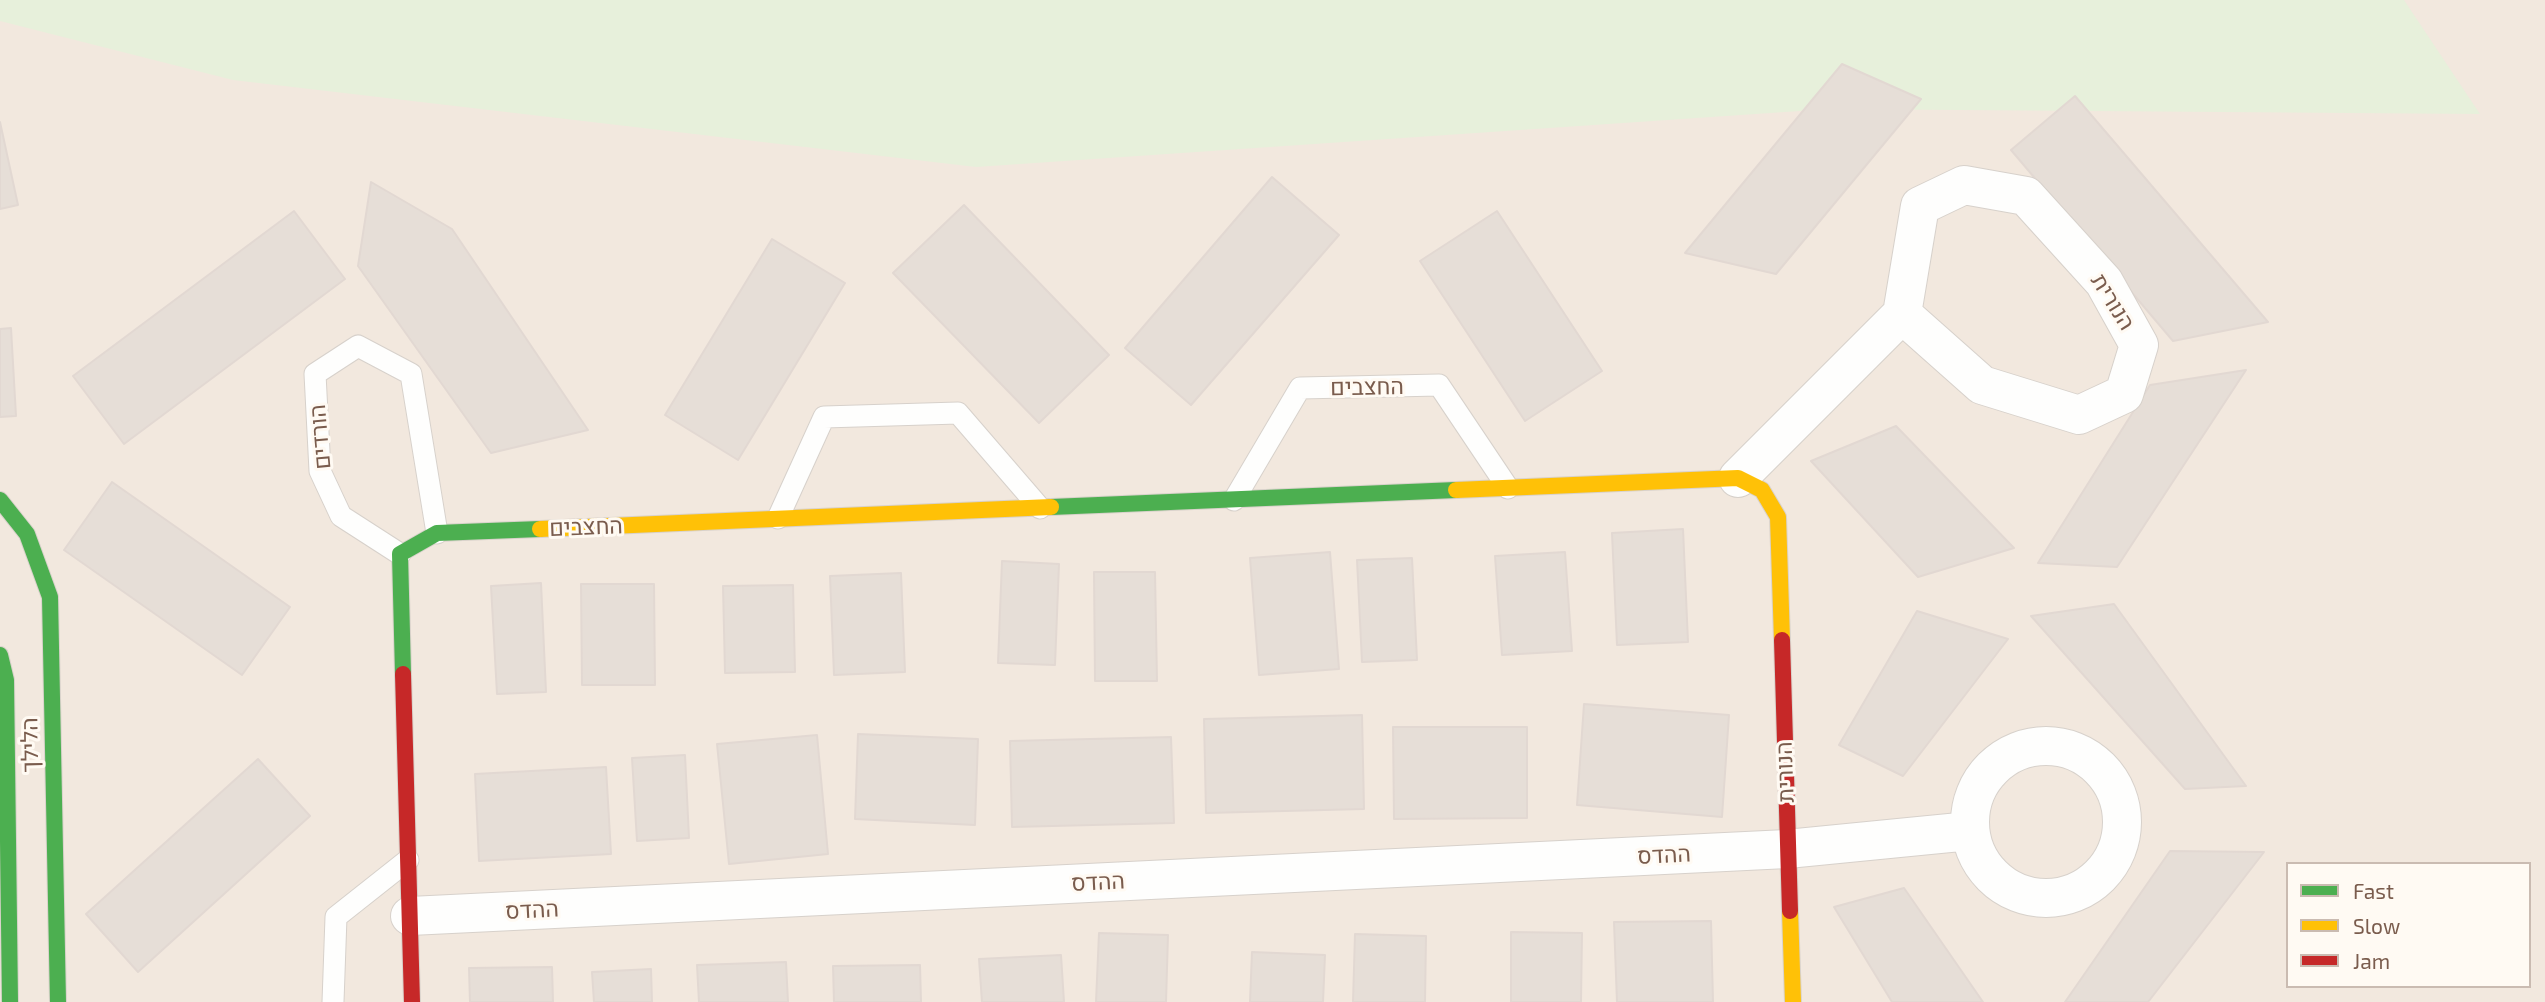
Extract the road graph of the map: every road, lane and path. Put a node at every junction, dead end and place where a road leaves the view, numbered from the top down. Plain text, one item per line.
1 (1902, 314) junction
2 (1750, 484) junction
3 (1508, 488) junction
4 (0, 500) edge
5 (1234, 500) junction
6 (1040, 508) junction
7 (778, 519) junction
8 (437, 533) junction
9 (400, 554) junction
10 (0, 655) edge
11 (1970, 831) dead end
12 (1787, 849) junction
13 (408, 860) junction
14 (410, 916) junction
15 (10, 1002) edge
16 (58, 1002) edge
17 (332, 1002) edge
18 (412, 1002) edge
19 (1793, 1002) edge

1 - 1 street, הנורית
1 - 2 street
2 - 3 street, החצבים
2 - 12 street, הנורית
3 - 5 street, החצבים
3 - 5 lane, החצבים
4 - 16 street, הלילך
5 - 6 street, החצבים
6 - 7 street, החצבים
6 - 7 lane
7 - 8 street, החצבים
8 - 9 street, החצבים
8 - 9 lane, הורדים
9 - 13 street
10 - 15 street, הלילך
11 - 12 street
12 - 14 street, ההדס
12 - 19 street, הנורית
13 - 14 street
13 - 17 lane
14 - 18 street

